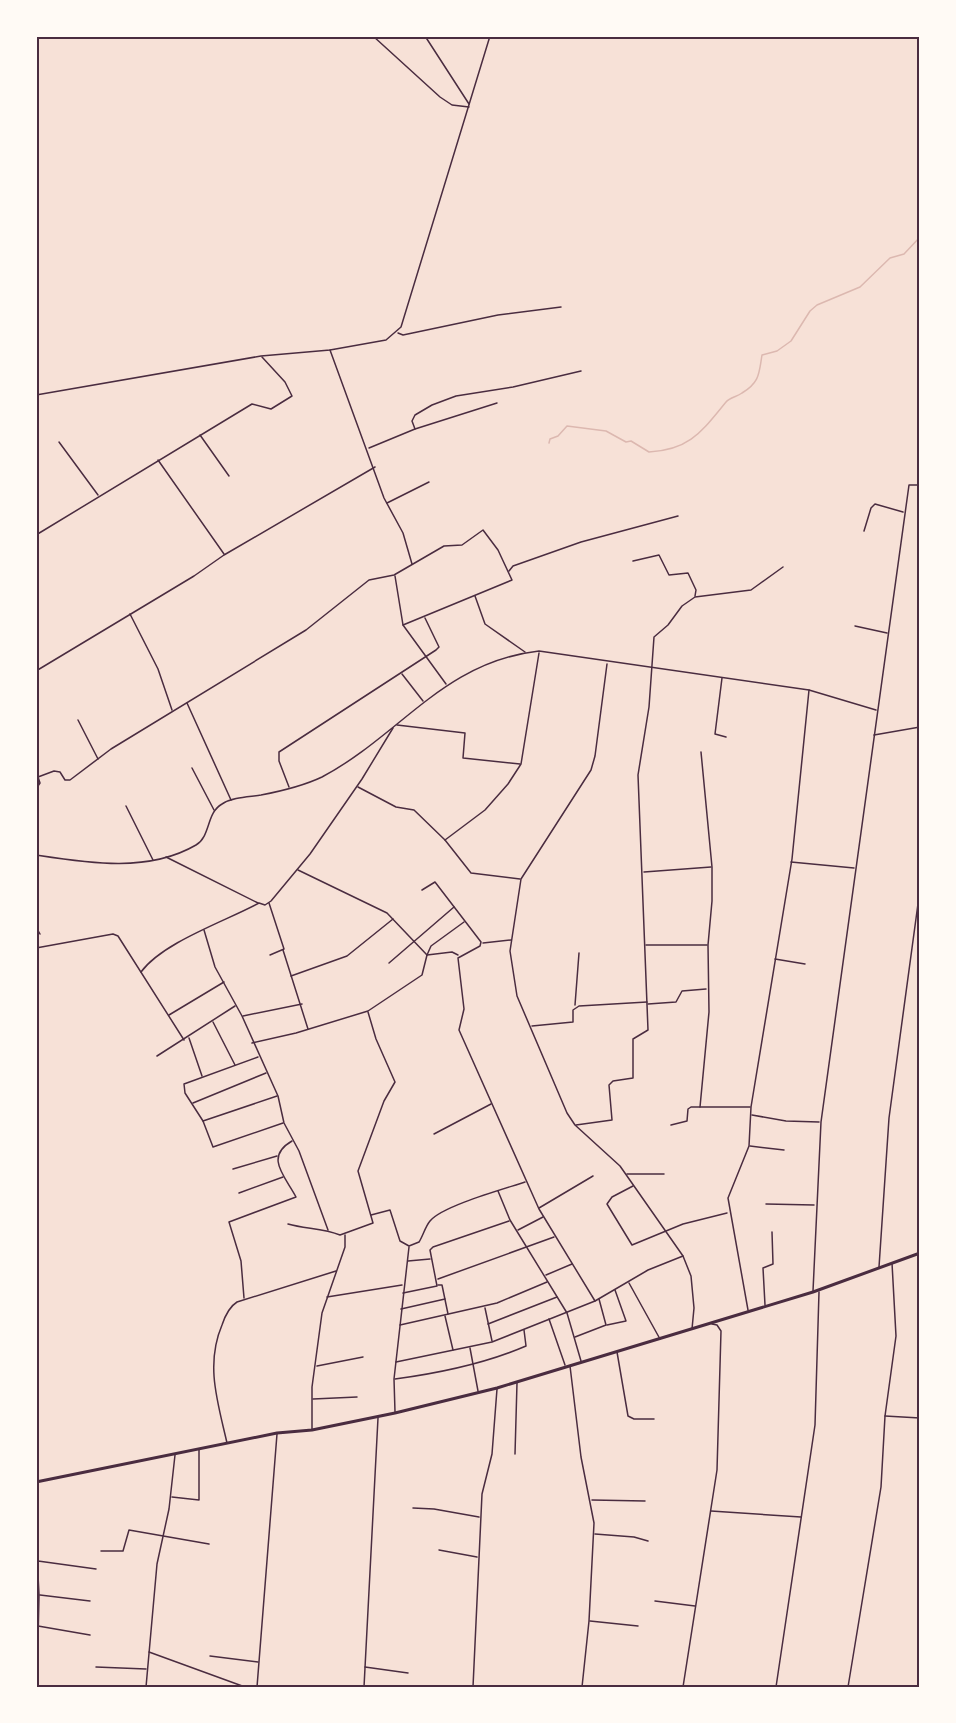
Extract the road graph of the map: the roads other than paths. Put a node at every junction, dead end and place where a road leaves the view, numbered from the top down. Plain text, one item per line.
1 (373, 36) edge
2 (425, 36) edge
3 (490, 36) edge
4 (469, 106) junction
5 (561, 307) dead end
6 (398, 333) junction
7 (330, 350) junction
8 (261, 356) junction
9 (581, 371) dead end
10 (36, 395) edge
11 (497, 403) dead end
12 (415, 429) junction
13 (199, 434) junction
14 (59, 442) dead end
15 (368, 448) junction
16 (158, 459) junction
17 (375, 467) junction
18 (228, 476) dead end
19 (429, 482) dead end
20 (920, 485) edge
21 (99, 496) junction
22 (387, 503) junction
23 (905, 512) junction
24 (678, 516) dead end
25 (864, 531) dead end
26 (36, 535) edge
27 (224, 555) junction
28 (633, 561) dead end
29 (412, 565) junction
30 (783, 567) dead end
31 (509, 571) junction
32 (394, 575) junction
33 (475, 596) junction
34 (695, 597) junction
35 (130, 614) junction
36 (425, 618) junction
37 (403, 625) junction
38 (855, 626) dead end
39 (888, 634) junction
40 (539, 651) junction
41 (525, 653) junction
42 (426, 658) junction
43 (607, 663) junction
44 (654, 667) junction
45 (36, 671) edge
46 (402, 674) junction
47 (722, 677) junction
48 (446, 684) junction
49 (808, 690) junction
50 (423, 701) junction
51 (187, 702) junction
52 (876, 710) junction
53 (173, 711) junction
54 (78, 720) dead end
55 (397, 725) junction
56 (394, 727) junction
57 (920, 728) edge
58 (874, 735) junction
59 (726, 737) dead end
60 (701, 752) dead end
61 (98, 759) junction
62 (521, 764) junction
63 (192, 768) dead end
64 (357, 786) junction
65 (290, 788) junction
66 (36, 789) edge
67 (231, 800) junction
68 (126, 806) dead end
69 (214, 810) junction
70 (445, 840) junction
71 (36, 855) edge
72 (166, 857) junction
73 (154, 861) junction
74 (791, 862) junction
75 (712, 867) junction
76 (855, 868) junction
77 (298, 870) junction
78 (643, 872) junction
79 (521, 879) junction
80 (920, 889) edge
81 (422, 890) dead end
82 (259, 903) junction
83 (269, 903) junction
84 (455, 907) junction
85 (393, 919) junction
86 (465, 922) junction
87 (36, 927) edge
88 (204, 929) junction
89 (39, 933) dead end
90 (512, 940) junction
91 (412, 942) junction
92 (482, 943) junction
93 (646, 945) junction
94 (708, 945) junction
95 (36, 948) edge
96 (283, 950) junction
97 (579, 952) dead end
98 (270, 955) dead end
99 (427, 955) junction
100 (459, 956) junction
101 (774, 959) junction
102 (389, 963) dead end
103 (805, 964) dead end
104 (141, 972) junction
105 (291, 976) junction
106 (224, 982) junction
107 (707, 988) junction
108 (648, 1003) junction
109 (302, 1004) junction
110 (236, 1006) junction
111 (575, 1007) junction
112 (368, 1011) junction
113 (168, 1015) junction
114 (242, 1016) junction
115 (212, 1021) junction
116 (532, 1026) junction
117 (309, 1030) junction
118 (189, 1038) junction
119 (184, 1040) junction
120 (252, 1043) junction
121 (157, 1056) dead end
122 (259, 1057) junction
123 (235, 1065) junction
124 (266, 1074) junction
125 (202, 1077) junction
126 (278, 1096) junction
127 (192, 1103) junction
128 (491, 1104) junction
129 (700, 1107) junction
130 (751, 1107) junction
131 (751, 1114) junction
132 (203, 1121) junction
133 (821, 1122) junction
134 (284, 1123) junction
135 (575, 1125) junction
136 (670, 1125) dead end
137 (434, 1134) dead end
138 (293, 1140) junction
139 (749, 1146) junction
140 (784, 1150) dead end
141 (278, 1155) junction
142 (232, 1169) dead end
143 (626, 1174) junction
144 (664, 1174) dead end
145 (592, 1176) dead end
146 (284, 1177) junction
147 (526, 1182) junction
148 (634, 1185) junction
149 (498, 1190) junction
150 (239, 1193) dead end
151 (766, 1204) dead end
152 (815, 1205) junction
153 (539, 1209) junction
154 (729, 1212) junction
155 (370, 1216) junction
156 (543, 1217) junction
157 (510, 1220) junction
158 (288, 1224) dead end
159 (328, 1230) junction
160 (517, 1230) junction
161 (665, 1230) junction
162 (772, 1232) dead end
163 (345, 1235) junction
164 (554, 1237) junction
165 (409, 1246) junction
166 (528, 1246) junction
167 (920, 1253) edge
168 (683, 1256) junction
169 (431, 1259) junction
170 (407, 1261) junction
171 (892, 1263) junction
172 (572, 1264) junction
173 (879, 1268) junction
174 (336, 1271) junction
175 (545, 1275) junction
176 (437, 1279) junction
177 (548, 1281) junction
178 (628, 1282) junction
179 (403, 1285) junction
180 (438, 1285) junction
181 (615, 1290) junction
182 (819, 1290) junction
183 (813, 1292) junction
184 (402, 1293) junction
185 (327, 1297) junction
186 (558, 1297) junction
187 (244, 1299) junction
188 (445, 1299) junction
189 (599, 1299) junction
190 (595, 1301) junction
191 (765, 1305) junction
192 (484, 1306) junction
193 (400, 1309) junction
194 (748, 1311) junction
195 (567, 1313) junction
196 (447, 1315) junction
197 (549, 1319) junction
198 (711, 1323) junction
199 (488, 1324) junction
200 (398, 1326) junction
201 (606, 1326) junction
202 (692, 1329) junction
203 (524, 1330) junction
204 (574, 1337) junction
205 (660, 1339) junction
206 (492, 1342) junction
207 (470, 1347) junction
208 (453, 1350) junction
209 (617, 1351) junction
210 (363, 1357) dead end
211 (396, 1362) junction
212 (581, 1362) junction
213 (473, 1364) junction
214 (316, 1366) junction
215 (567, 1366) junction
216 (394, 1380) junction
217 (518, 1382) junction
218 (497, 1388) junction
219 (478, 1393) junction
220 (357, 1397) dead end
221 (312, 1399) junction
222 (395, 1413) junction
223 (885, 1416) junction
224 (378, 1417) junction
225 (920, 1418) edge
226 (654, 1419) dead end
227 (312, 1430) junction
228 (277, 1433) junction
229 (228, 1444) junction
230 (200, 1450) junction
231 (175, 1454) junction
232 (514, 1454) dead end
233 (36, 1482) edge
234 (171, 1497) junction
235 (591, 1500) junction
236 (645, 1501) dead end
237 (413, 1508) dead end
238 (711, 1511) junction
239 (480, 1517) junction
240 (802, 1517) junction
241 (594, 1534) junction
242 (163, 1535) junction
243 (36, 1536) edge
244 (648, 1541) dead end
245 (209, 1544) dead end
246 (439, 1550) dead end
247 (102, 1551) dead end
248 (478, 1557) junction
249 (37, 1560) edge
250 (96, 1569) dead end
251 (39, 1595) junction
252 (90, 1601) dead end
253 (655, 1601) dead end
254 (696, 1606) junction
255 (589, 1621) junction
256 (37, 1626) edge
257 (638, 1626) dead end
258 (90, 1635) dead end
259 (148, 1652) junction
260 (210, 1656) dead end
261 (259, 1663) junction
262 (365, 1667) junction
263 (96, 1668) dead end
264 (147, 1669) junction
265 (408, 1673) dead end
266 (920, 1681) edge
267 (37, 1687) edge
268 (146, 1687) edge
269 (245, 1687) edge
270 (257, 1687) edge
271 (364, 1687) edge
272 (473, 1687) edge
273 (582, 1687) edge
274 (683, 1687) edge
275 (776, 1687) edge
276 (848, 1687) edge
277 (919, 1687) edge

1 - 4 street
2 - 4 street
3 - 4 street
4 - 6 street
5 - 6 street
6 - 7 street
7 - 8 street
7 - 15 street
8 - 10 street
8 - 13 street
9 - 12 street
11 - 12 street
12 - 15 street
13 - 16 street
13 - 18 street
14 - 21 street
15 - 17 street
16 - 21 street
16 - 27 street
17 - 22 street
17 - 27 street
19 - 22 street
20 - 23 street
21 - 26 street
22 - 29 street
23 - 25 street
23 - 39 street
24 - 31 street
27 - 35 street
28 - 34 street
29 - 31 street
29 - 32 street
30 - 34 street
31 - 33 street
32 - 37 street
32 - 51 street
33 - 36 street
33 - 41 street
34 - 44 street
35 - 45 street
35 - 53 street
36 - 37 street
36 - 42 street
37 - 42 street
38 - 39 street
39 - 52 street
40 - 41 street
40 - 43 street
40 - 62 street
41 - 48 street
42 - 46 street
42 - 48 street
43 - 44 street
43 - 79 street
44 - 47 street
44 - 78 street
46 - 50 street
46 - 65 street
47 - 49 street
47 - 59 street
48 - 50 street
49 - 52 street
49 - 74 street
50 - 55 street
51 - 53 street
51 - 67 street
52 - 58 street
53 - 61 street
54 - 61 street
55 - 56 street
55 - 62 street
56 - 64 street
56 - 65 street
57 - 58 street
58 - 76 street
60 - 75 street
61 - 66 street
62 - 70 street
63 - 69 street
64 - 70 street
64 - 77 street
65 - 67 street
67 - 69 street
68 - 73 street
69 - 72 street
70 - 79 street
71 - 73 street
72 - 73 street
72 - 82 street
74 - 76 street
74 - 101 street
75 - 78 street
75 - 94 street
76 - 133 street
77 - 83 street
77 - 85 street
78 - 93 street
79 - 90 street
80 - 173 street
81 - 84 street
82 - 83 street
82 - 88 street
83 - 96 street
84 - 86 street
84 - 91 street
85 - 91 street
85 - 105 street
86 - 92 street
86 - 99 street
87 - 89 street
88 - 104 street
88 - 106 street
90 - 92 street
90 - 116 street
91 - 99 street
91 - 102 street
92 - 100 street
93 - 94 street
93 - 108 street
94 - 107 street
95 - 104 street
96 - 98 street
96 - 105 street
97 - 111 street
99 - 100 street
99 - 112 street
100 - 128 street
101 - 103 street
101 - 130 street
104 - 113 street
105 - 109 street
106 - 110 street
106 - 113 street
107 - 108 street
107 - 129 street
108 - 111 street
108 - 135 street
109 - 114 street
109 - 117 street
110 - 114 street
110 - 115 street
111 - 116 street
112 - 117 street
112 - 155 street
113 - 119 street
114 - 120 street
115 - 118 street
115 - 123 street
116 - 135 street
117 - 120 street
118 - 119 street
118 - 125 street
119 - 121 street
120 - 122 street
122 - 123 street
122 - 124 street
123 - 125 street
124 - 126 street
124 - 127 street
125 - 127 street
126 - 132 street
126 - 134 street
127 - 132 street
128 - 137 street
128 - 147 street
129 - 130 street
129 - 136 street
130 - 131 street
131 - 133 street
131 - 139 street
132 - 134 street
133 - 152 street
134 - 138 street
135 - 143 street
138 - 141 street
138 - 159 street
139 - 140 street
139 - 154 street
141 - 142 street
141 - 146 street
143 - 144 street
143 - 148 street
145 - 153 street
146 - 150 street
146 - 187 street
147 - 149 street
147 - 153 street
148 - 161 street
148 - 161 street
149 - 157 street
149 - 165 street
151 - 152 street
152 - 183 street
153 - 156 street
154 - 161 street
154 - 194 street
155 - 163 street
155 - 165 street
156 - 160 street
156 - 164 street
157 - 160 street
157 - 169 street
158 - 159 street
159 - 163 street
160 - 166 street
161 - 168 street
162 - 191 street
163 - 174 street
164 - 166 street
164 - 172 street
165 - 170 street
166 - 175 street
166 - 176 street
167 - 171 highway
168 - 178 street
168 - 202 street
169 - 170 street
169 - 176 street
170 - 179 street
171 - 173 highway
171 - 223 street
172 - 175 street
172 - 190 street
173 - 182 highway
174 - 185 street
174 - 187 street
175 - 177 street
176 - 180 street
177 - 186 street
177 - 192 street
178 - 181 street
178 - 205 street
179 - 184 street
179 - 185 street
180 - 184 street
180 - 188 street
181 - 189 street
181 - 201 street
182 - 183 highway
182 - 240 street
183 - 191 highway
184 - 193 street
185 - 214 street
186 - 195 street
186 - 199 street
187 - 229 street
188 - 193 street
188 - 196 street
189 - 190 street
189 - 201 street
190 - 195 street
191 - 194 highway
192 - 196 street
192 - 199 street
193 - 200 street
194 - 198 highway
195 - 197 street
195 - 204 street
196 - 200 street
196 - 208 street
197 - 203 street
197 - 215 street
198 - 202 highway
198 - 238 street
199 - 206 street
200 - 211 street
201 - 204 street
202 - 205 highway
203 - 206 street
203 - 213 street
204 - 212 street
205 - 209 highway
206 - 207 street
207 - 208 street
207 - 213 street
208 - 211 street
209 - 212 highway
209 - 226 street
210 - 214 street
211 - 216 street
212 - 215 highway
213 - 216 street
213 - 219 street
214 - 221 street
215 - 217 highway
215 - 235 street
216 - 222 street
217 - 218 highway
217 - 232 street
218 - 219 highway
218 - 239 street
219 - 222 highway
220 - 221 street
221 - 227 street
222 - 224 highway
223 - 225 street
223 - 276 street
224 - 227 highway
224 - 262 street
227 - 228 highway
228 - 229 highway
228 - 261 street
229 - 230 highway
230 - 231 highway
230 - 234 street
231 - 233 highway
231 - 234 street
234 - 242 street
235 - 236 street
235 - 241 street
237 - 239 street
238 - 240 street
238 - 254 street
239 - 248 street
240 - 275 street
241 - 244 street
241 - 255 street
242 - 245 street
242 - 247 street
242 - 259 street
243 - 249 street
246 - 248 street
248 - 272 street
249 - 250 street
249 - 251 street
251 - 252 street
251 - 256 street
253 - 254 street
254 - 274 street
255 - 257 street
255 - 273 street
256 - 258 street
256 - 267 street
259 - 264 street
259 - 269 street
260 - 261 street
261 - 270 street
262 - 265 street
262 - 271 street
263 - 264 street
264 - 268 street
266 - 277 street

